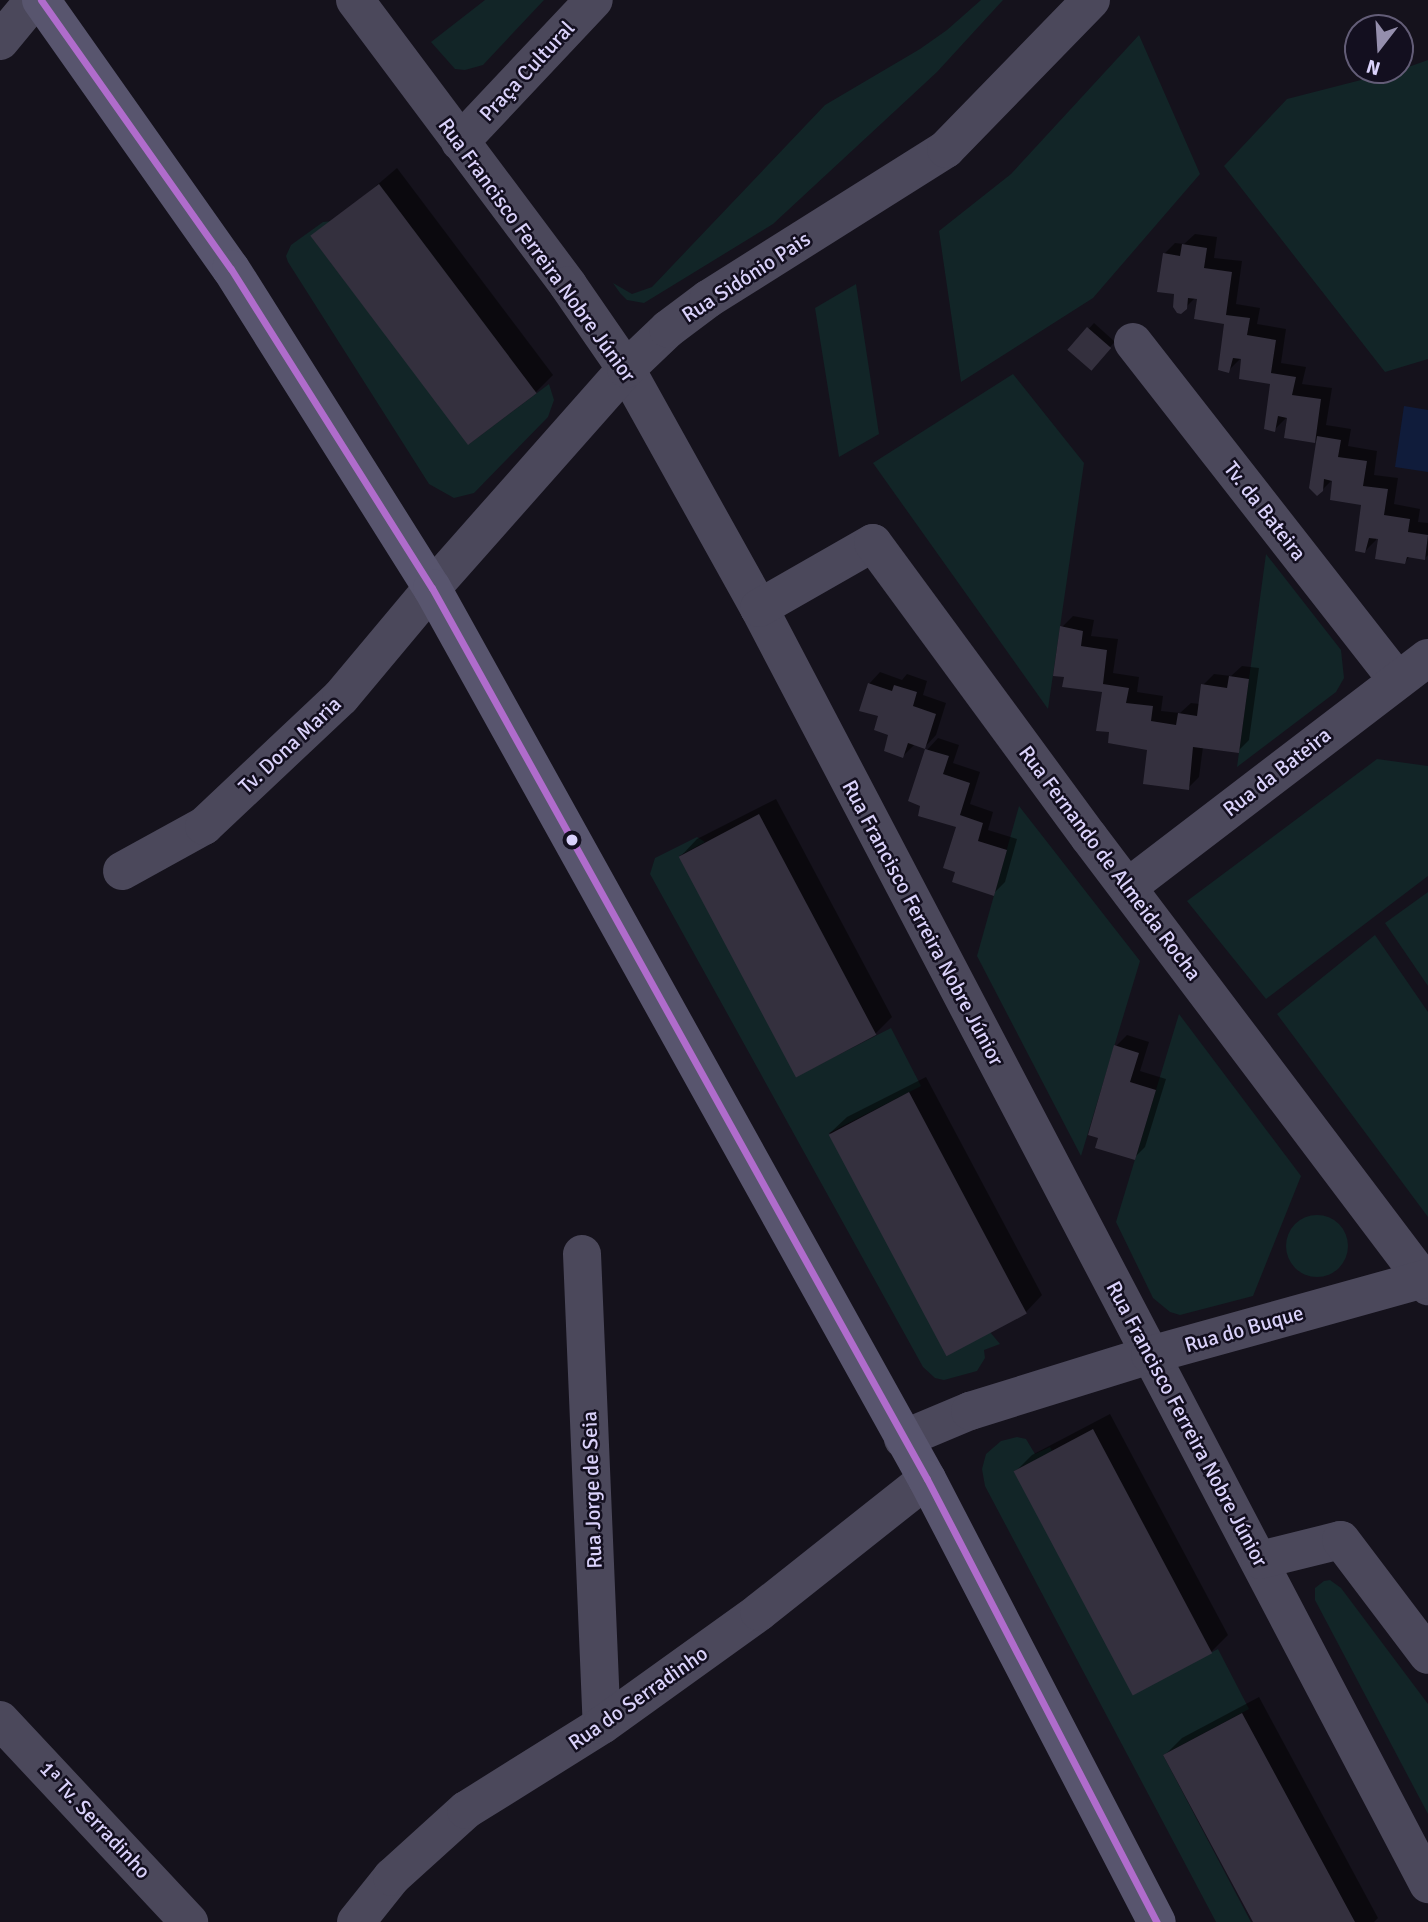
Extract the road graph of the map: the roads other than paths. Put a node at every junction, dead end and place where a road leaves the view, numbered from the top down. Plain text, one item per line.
1 (34, 0) edge
2 (41, 0) edge
3 (355, 0) edge
4 (594, 0) edge
5 (1091, 0) edge
6 (0, 41) edge
7 (460, 142) junction
8 (1133, 342) dead end
9 (626, 369) junction
10 (432, 588) junction
11 (759, 608) junction
12 (1428, 658) edge
13 (1397, 680) junction
14 (122, 871) dead end
15 (1128, 887) junction
16 (582, 1254) dead end
17 (1426, 1281) edge
18 (1150, 1356) junction
19 (904, 1439) junction
20 (926, 1479) junction
21 (1260, 1560) junction
22 (1428, 1655) edge
23 (0, 1720) edge
24 (602, 1726) junction
25 (1428, 1884) edge
26 (189, 1922) edge
27 (356, 1922) edge
28 (1157, 1922) edge

1 - 6 street
2 - 10 street
3 - 7 street, Rua Francisco Ferreira Nobre Júnior
4 - 7 street, Praça Cultural
5 - 9 street, Rua Sidónio Pais
7 - 9 street, Rua Francisco Ferreira Nobre Júnior
8 - 13 street, Tv. da Bateira
9 - 10 street, Rua Sidónio Pais
9 - 11 street, Rua Francisco Ferreira Nobre Júnior
10 - 14 street, Tv. Dona Maria
10 - 19 street
11 - 15 street, Rua Fernando de Almeida Rocha
11 - 18 street, Rua Francisco Ferreira Nobre Júnior
12 - 13 street, Rua da Bateira
13 - 15 street, Rua da Bateira
15 - 17 street, Rua Fernando de Almeida Rocha
16 - 24 street, Rua Jorge de Seia
17 - 18 street, Rua do Buque
18 - 19 street, Rua do Buque
18 - 21 street, Rua Francisco Ferreira Nobre Júnior
19 - 20 street
20 - 24 street, Rua do Serradinho
20 - 28 street
21 - 22 street
21 - 25 street, Rua Francisco Ferreira Nobre Júnior
23 - 26 street, 1ª Tv. Serradinho
24 - 27 street, Rua do Serradinho

